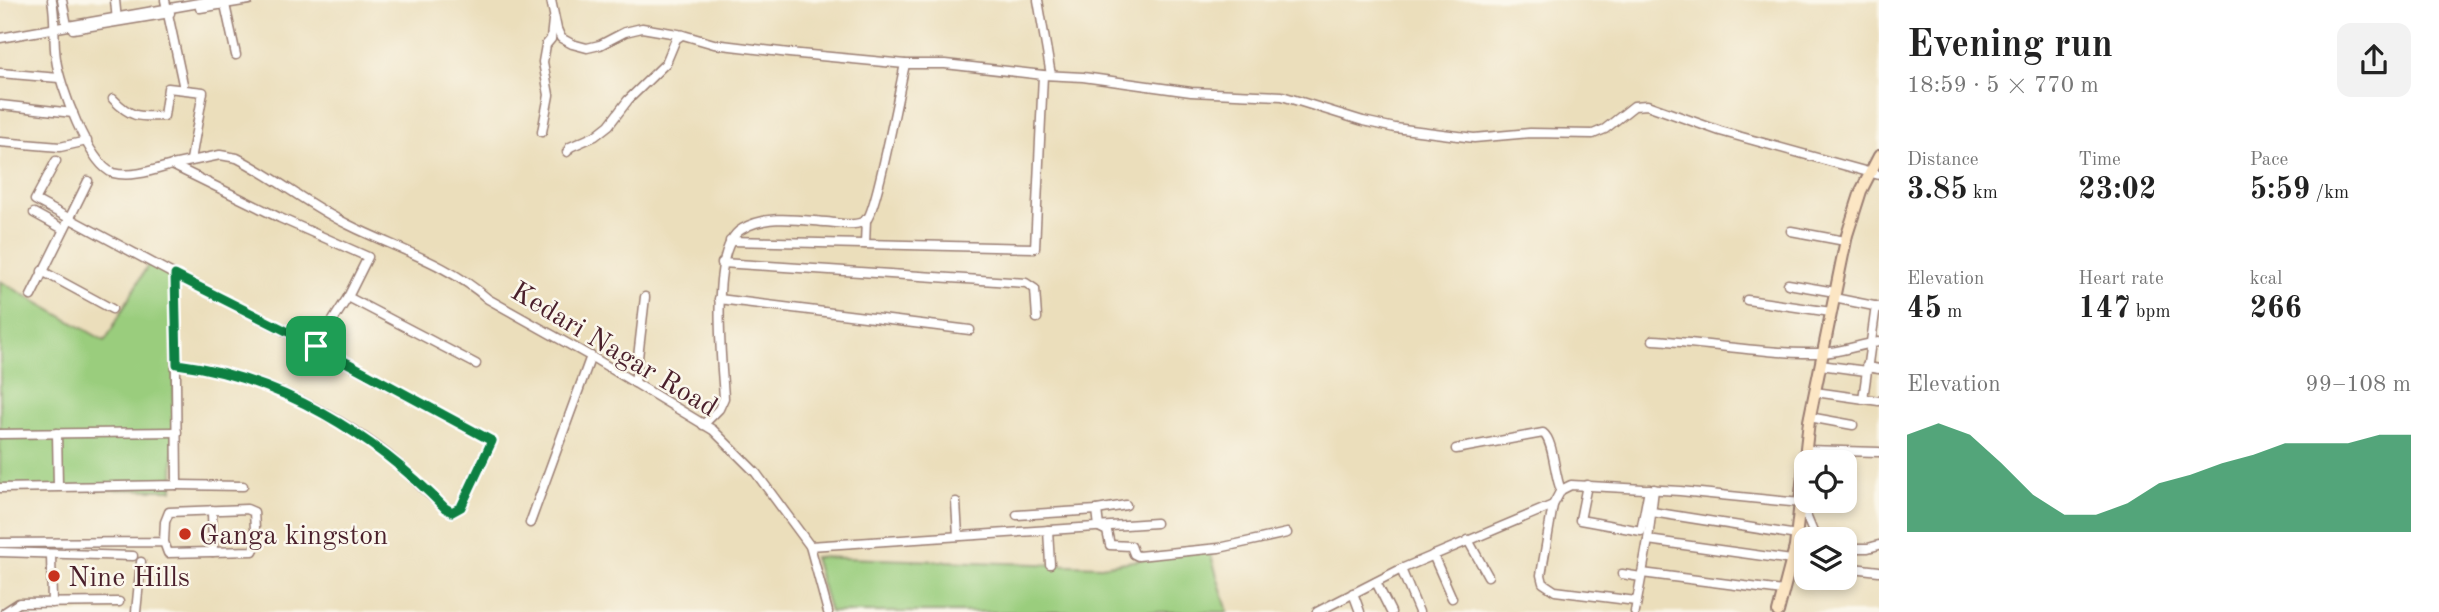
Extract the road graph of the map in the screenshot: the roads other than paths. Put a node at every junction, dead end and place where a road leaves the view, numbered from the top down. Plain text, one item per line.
1 (52, 0) edge
2 (62, 0) edge
3 (115, 0) edge
4 (216, 0) edge
5 (249, 0) edge
6 (551, 0) edge
7 (1038, 0) edge
8 (224, 2) edge
9 (166, 8) edge
10 (554, 12) junction
11 (117, 20) junction
12 (67, 25) junction
13 (55, 30) junction
14 (683, 35) junction
15 (0, 38) edge
16 (236, 55) dead end
17 (905, 64) junction
18 (0, 73) edge
19 (1047, 75) junction
20 (59, 78) junction
21 (183, 85) dead end
22 (113, 99) dead end
23 (0, 104) edge
24 (73, 113) junction
25 (542, 132) dead end
26 (87, 141) junction
27 (0, 142) edge
28 (567, 152) dead end
29 (1879, 156) edge
30 (191, 160) junction
31 (56, 161) dead end
32 (172, 165) junction
33 (1874, 173) edge
34 (88, 181) dead end
35 (34, 213) dead end
36 (69, 218) junction
37 (866, 219) junction
38 (63, 229) junction
39 (1791, 232) dead end
40 (730, 241) junction
41 (1845, 241) junction
42 (865, 244) junction
43 (722, 263) junction
44 (43, 271) junction
45 (175, 275) junction
46 (1788, 284) dead end
47 (1834, 295) junction
48 (31, 296) dead end
49 (348, 297) junction
50 (645, 297) dead end
51 (719, 299) junction
52 (1747, 300) dead end
53 (1877, 306) edge
54 (111, 309) dead end
55 (1830, 312) junction
56 (1037, 318) dead end
57 (970, 330) dead end
58 (1653, 340) dead end
59 (1875, 342) edge
60 (316, 346) junction
61 (1823, 353) junction
62 (591, 356) junction
63 (177, 364) junction
64 (475, 364) dead end
65 (1820, 365) junction
66 (1866, 369) junction
67 (1879, 369) edge
68 (635, 383) junction
69 (1815, 392) junction
70 (1863, 399) junction
71 (1879, 401) edge
72 (1810, 417) junction
73 (703, 425) junction
74 (1853, 425) dead end
75 (177, 432) junction
76 (57, 433) junction
77 (0, 434) edge
78 (1457, 449) dead end
79 (1806, 450) edge
80 (1857, 451) edge
81 (1879, 452) edge
82 (177, 485) junction
83 (243, 485) dead end
84 (1587, 485) junction
85 (58, 486) junction
86 (0, 488) edge
87 (1651, 489) junction
88 (1561, 490) junction
89 (956, 502) dead end
90 (1794, 502) edge
91 (1126, 505) dead end
92 (1553, 505) junction
93 (212, 510) junction
94 (1097, 510) junction
95 (1652, 512) junction
96 (1017, 515) dead end
97 (530, 523) dead end
98 (1156, 523) dead end
99 (1099, 527) junction
100 (1048, 530) junction
101 (1287, 533) dead end
102 (1794, 535) edge
103 (958, 536) junction
104 (1468, 540) junction
105 (1648, 540) junction
106 (164, 542) junction
107 (0, 543) edge
108 (1879, 545) edge
109 (810, 546) junction
110 (1794, 548) edge
111 (1857, 548) edge
112 (0, 552) edge
113 (213, 552) junction
114 (51, 554) junction
115 (1433, 555) junction
116 (132, 556) dead end
117 (1791, 561) junction
118 (1794, 561) edge
119 (141, 562) dead end
120 (1049, 564) dead end
121 (1857, 568) edge
122 (1401, 569) junction
123 (1879, 571) edge
124 (1622, 574) dead end
125 (1642, 575) junction
126 (1488, 576) dead end
127 (1376, 582) junction
128 (1783, 591) junction
129 (1353, 593) junction
130 (1452, 598) dead end
131 (1636, 601) junction
132 (119, 602) dead end
133 (52, 603) junction
134 (1321, 611) edge
135 (5, 612) edge
136 (136, 612) edge
137 (828, 612) edge
138 (1360, 612) edge
139 (1391, 612) edge
140 (1419, 612) edge
141 (1635, 612) edge
142 (1778, 612) edge

1 - 13 street
2 - 12 street
3 - 11 street
4 - 9 street
5 - 8 street
6 - 10 street
7 - 19 street
8 - 9 street
8 - 16 street
9 - 11 street
9 - 21 street
10 - 14 street
10 - 25 street
11 - 12 street
11 - 13 street
12 - 13 street
13 - 15 street
13 - 20 street
14 - 17 street
14 - 28 street
17 - 19 street
17 - 37 street
18 - 20 street
19 - 33 street
19 - 42 street
20 - 24 street
22 - 30 street
23 - 24 street
24 - 26 street
26 - 27 street
26 - 32 street
29 - 33 main road
30 - 32 street, Kedari Nagar Road
30 - 62 street, Kedari Nagar Road
31 - 36 street
32 - 49 street
33 - 41 main road
34 - 36 street
35 - 38 street
36 - 38 street
36 - 45 street
37 - 40 street
37 - 42 street
38 - 44 street
39 - 41 street
40 - 42 street
40 - 43 street
41 - 47 main road
43 - 51 street
43 - 56 street
44 - 48 street
44 - 54 street
45 - 60 street
45 - 63 street
46 - 47 street
47 - 53 street
47 - 55 main road
49 - 60 street
49 - 64 street
50 - 68 street
51 - 57 street
51 - 73 street
52 - 55 street
53 - 59 street
55 - 61 main road
58 - 61 street
59 - 61 street
59 - 66 street
60 - 63 street
61 - 65 main road
62 - 68 street, Kedari Nagar Road
62 - 97 street
63 - 75 street
65 - 66 street
65 - 69 main road
66 - 67 street
66 - 70 street
68 - 73 street, Kedari Nagar Road
69 - 70 street
69 - 72 main road
70 - 71 street
72 - 74 street
72 - 79 main road
73 - 109 street, Kedari Nagar Road
75 - 76 street
75 - 82 street
76 - 77 street
76 - 85 street
78 - 88 street
80 - 81 street
82 - 83 street
82 - 85 street
84 - 87 street
84 - 87 street
84 - 88 street
85 - 86 street
87 - 90 street
87 - 95 street
88 - 92 street
89 - 103 street
91 - 94 street
92 - 104 street
92 - 131 street
93 - 106 street
93 - 113 street
93 - 113 street
94 - 96 street
94 - 99 street
95 - 102 street
95 - 105 street
98 - 99 street
99 - 100 street
99 - 101 street
100 - 103 street
100 - 120 street
103 - 109 street
104 - 115 street
104 - 126 street
105 - 117 street
105 - 125 street
106 - 107 street
106 - 113 street
108 - 111 street
109 - 137 street, Kedari Nagar Road
110 - 117 main road
112 - 114 street
114 - 116 street
114 - 133 street
115 - 122 street
115 - 130 street
117 - 118 street
117 - 128 main road
119 - 136 street
121 - 123 street
122 - 127 street
122 - 140 street
124 - 125 street
125 - 128 street
125 - 131 street
127 - 129 street
127 - 139 street
128 - 142 main road
129 - 134 street
129 - 138 street
131 - 141 street
132 - 133 street
133 - 135 street

